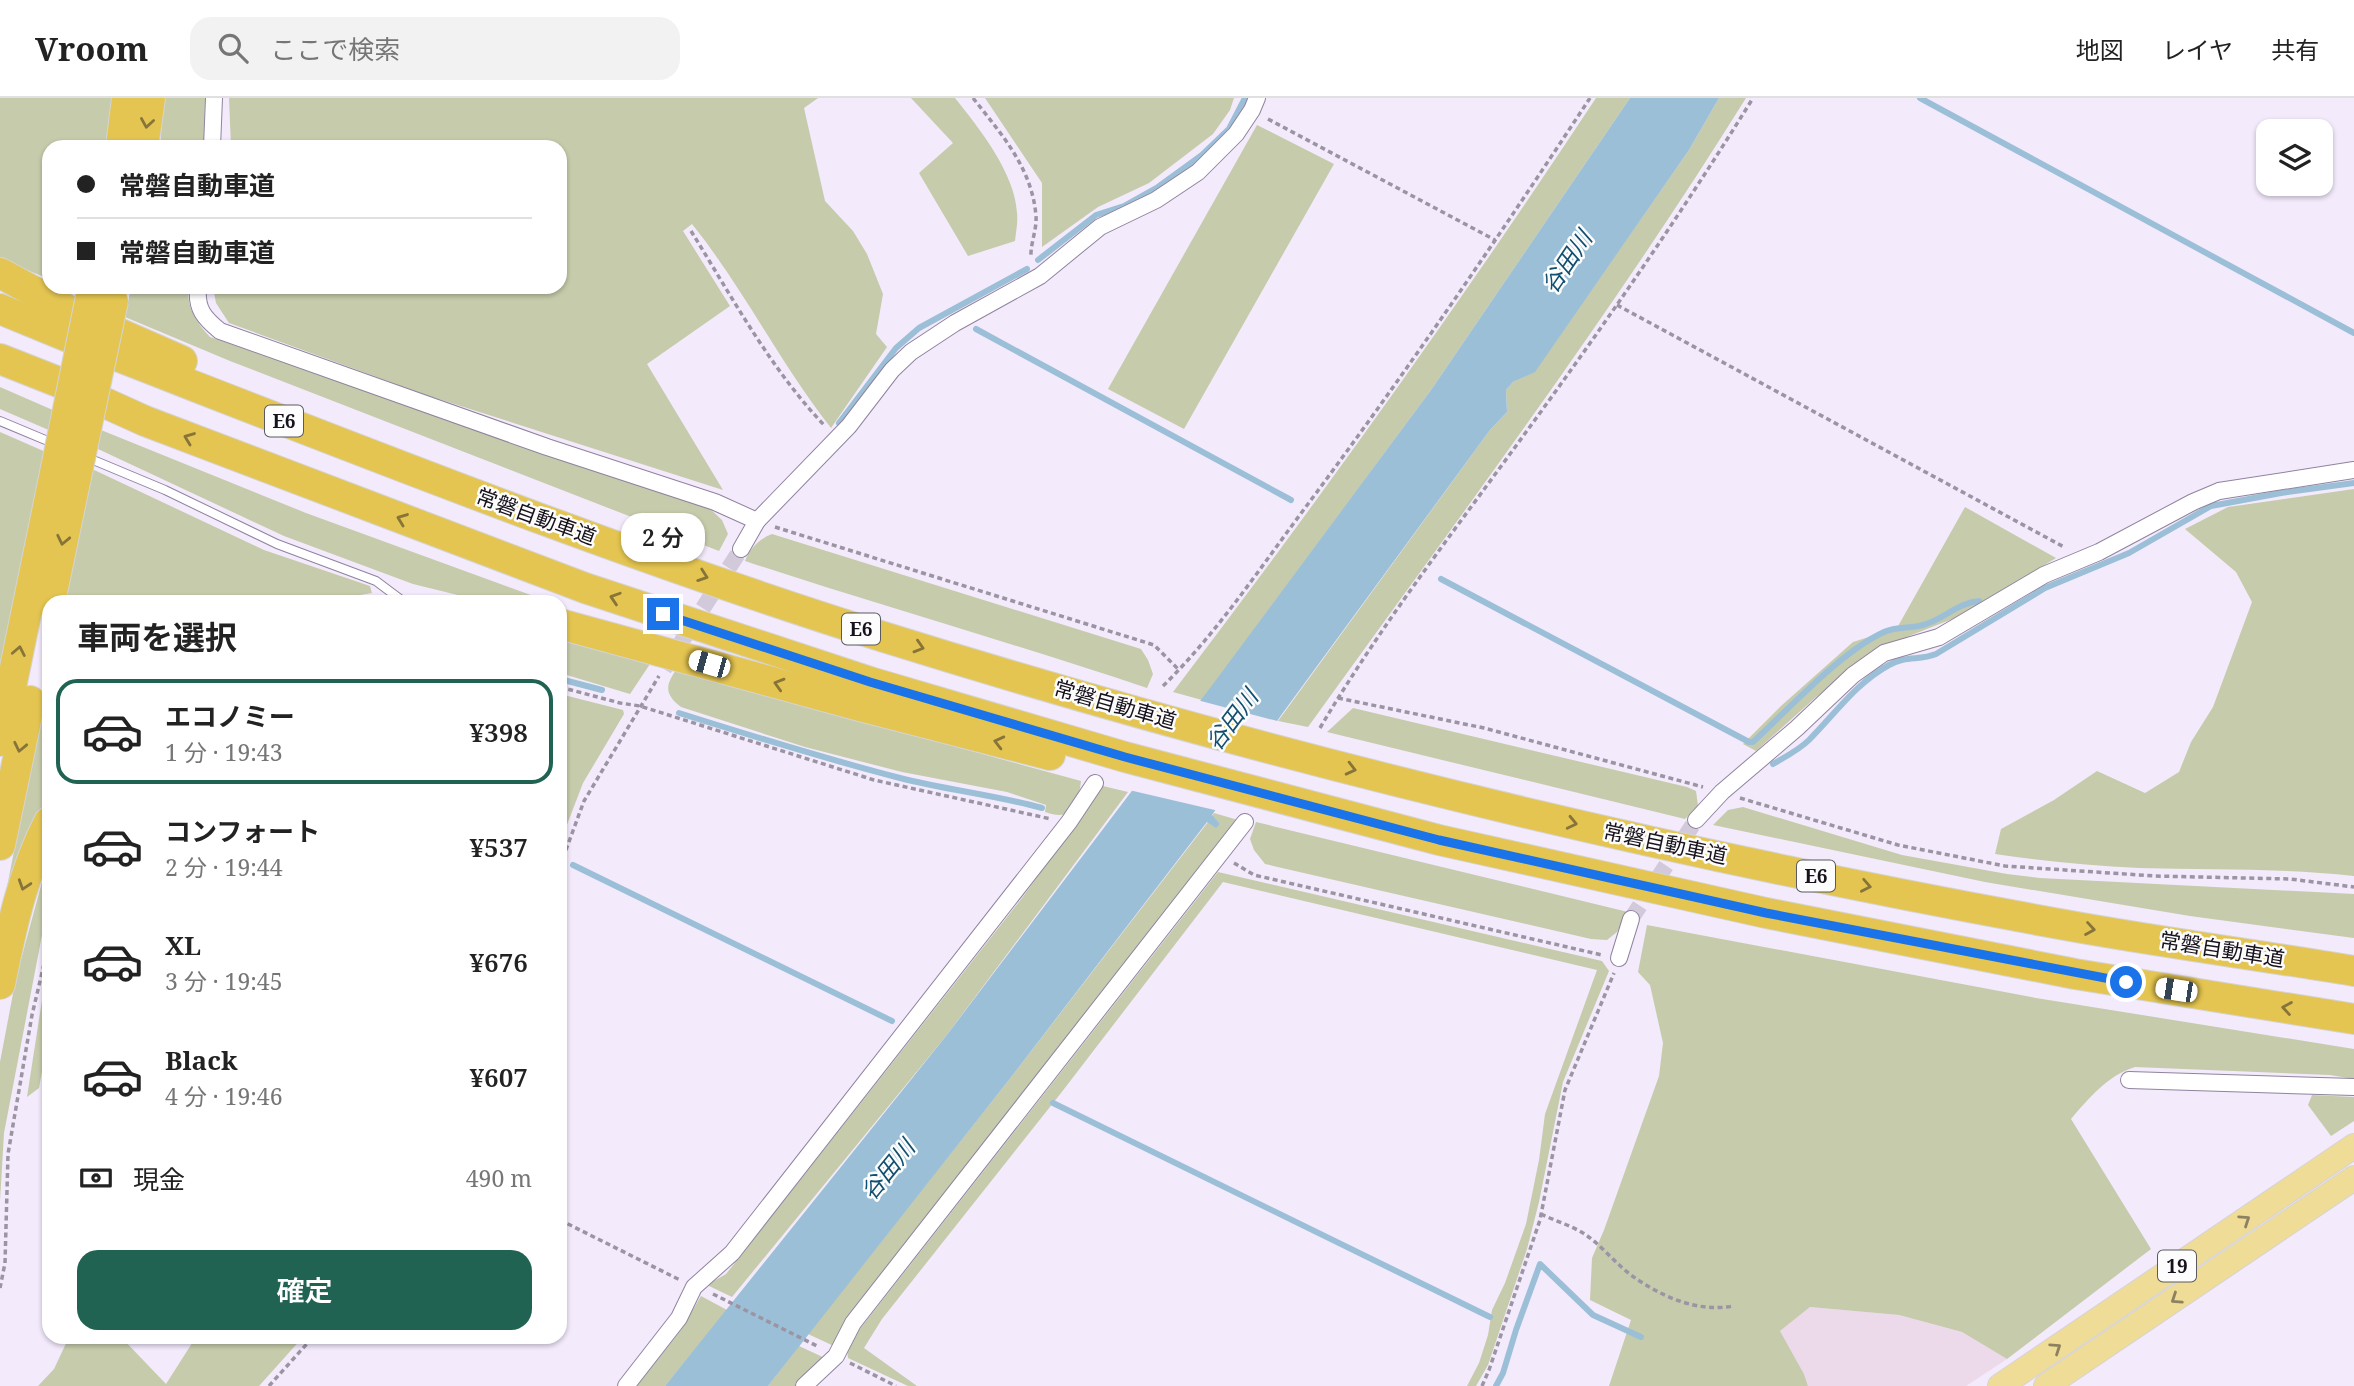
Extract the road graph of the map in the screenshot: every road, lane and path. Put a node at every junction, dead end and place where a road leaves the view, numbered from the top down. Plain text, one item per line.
1 (127, 98) edge
2 (150, 98) edge
3 (214, 98) edge
4 (973, 98) edge
5 (1590, 98) edge
6 (1753, 98) edge
7 (1254, 104) edge
8 (122, 140) edge
9 (144, 140) edge
10 (212, 140) edge
11 (691, 231) dead end
12 (1495, 240) junction
13 (0, 273) edge
14 (1040, 276) junction
15 (103, 294) edge
16 (197, 294) edge
17 (1617, 305) junction
18 (0, 309) edge
19 (0, 359) edge
20 (0, 421) edge
21 (837, 439) junction
22 (68, 462) junction
23 (2354, 470) edge
24 (757, 522) junction
25 (569, 530) junction
26 (741, 549) tunnel mouth
27 (2077, 560) junction
28 (51, 595) edge
29 (395, 595) edge
30 (567, 626) edge
31 (42, 642) edge
32 (664, 669) tunnel mouth
33 (1179, 670) junction
34 (1163, 686) dead end
35 (567, 689) edge
36 (1338, 698) junction
37 (640, 706) junction
38 (1320, 728) dead end
39 (0, 741) edge
40 (1111, 770) junction
41 (1722, 792) junction
42 (1696, 820) tunnel mouth
43 (1069, 822) junction
44 (1245, 822) dead end
45 (42, 838) edge
46 (0, 845) edge
47 (567, 847) edge
48 (1219, 855) junction
49 (2354, 887) edge
50 (1631, 919) tunnel mouth
51 (1619, 958) junction
52 (2354, 971) edge
53 (42, 973) edge
54 (0, 984) edge
55 (2354, 1019) edge
56 (2129, 1080) dead end
57 (2354, 1087) edge
58 (2354, 1146) edge
59 (2354, 1178) edge
60 (1541, 1214) junction
61 (567, 1223) edge
62 (0, 1289) edge
63 (699, 1289) junction
64 (1733, 1306) dead end
65 (812, 1343) dead end
66 (307, 1344) edge
67 (269, 1386) edge
68 (626, 1386) edge
69 (804, 1386) edge
70 (1482, 1386) edge
71 (2000, 1386) edge
72 (2046, 1386) edge

1 - 8 highway
2 -> 9 highway
3 - 10 street
4 - 14 path
5 - 12 path
6 - 17 path
7 - 12 path
7 - 14 street
11 - 21 path
12 - 33 path
13 - 25 highway
14 - 21 street
15 - 22 highway, bridge
16 - 24 street
17 - 27 path
17 - 36 path
18 - 25 highway, 常磐自動車道 / E6
40 -> 19 highway, E6
20 - 22 lane
21 - 24 street
22 -> 28 highway
22 - 29 lane
39 -> 22 highway
23 - 27 street
24 - 26 street
24 - 33 path
25 -> 52 highway, 常磐自動車道 / E6
27 - 41 street
40 -> 30 highway
31 -> 46 highway
32 - 37 path
33 - 34 path
35 - 37 path
36 - 38 path
36 - 41 path
37 - 43 path
37 - 47 path
40 - 43 street
55 -> 40 highway, E6
41 - 42 street
41 - 49 path
43 - 63 street
44 - 48 street
45 -> 54 highway
48 - 51 path
48 - 69 street
50 - 51 street
51 - 60 path
53 - 62 path
56 - 57 street
71 -> 58 main road, 19
59 -> 72 main road, 19
60 - 64 path
60 - 70 path
61 - 63 path
63 - 65 path
63 - 68 street
66 - 67 path

